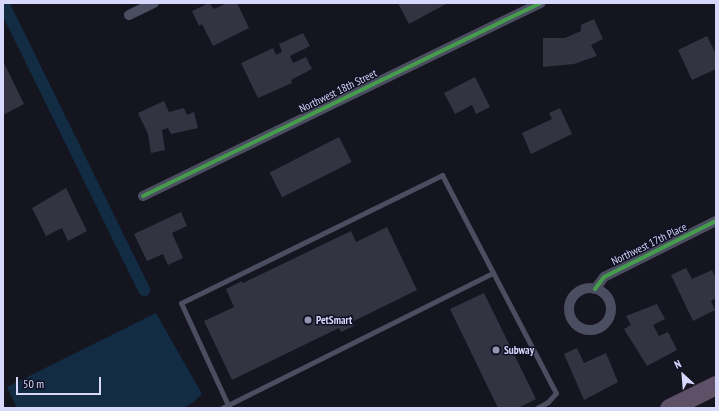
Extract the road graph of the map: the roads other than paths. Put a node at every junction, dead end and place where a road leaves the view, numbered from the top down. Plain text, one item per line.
1 (154, 3) edge
2 (541, 3) edge
3 (129, 15) dead end
4 (143, 196) dead end
5 (716, 222) edge
6 (493, 273) junction
7 (595, 289) junction
8 (716, 385) edge
9 (228, 405) junction
10 (222, 408) edge
11 (537, 408) edge
12 (669, 408) edge

1 - 3 street
2 - 4 street, Northwest 18th Street
5 - 7 street, Northwest 17th Place
6 - 9 lane
6 - 9 lane
6 - 11 lane
7 - 7 street
8 - 12 highway
9 - 10 lane

